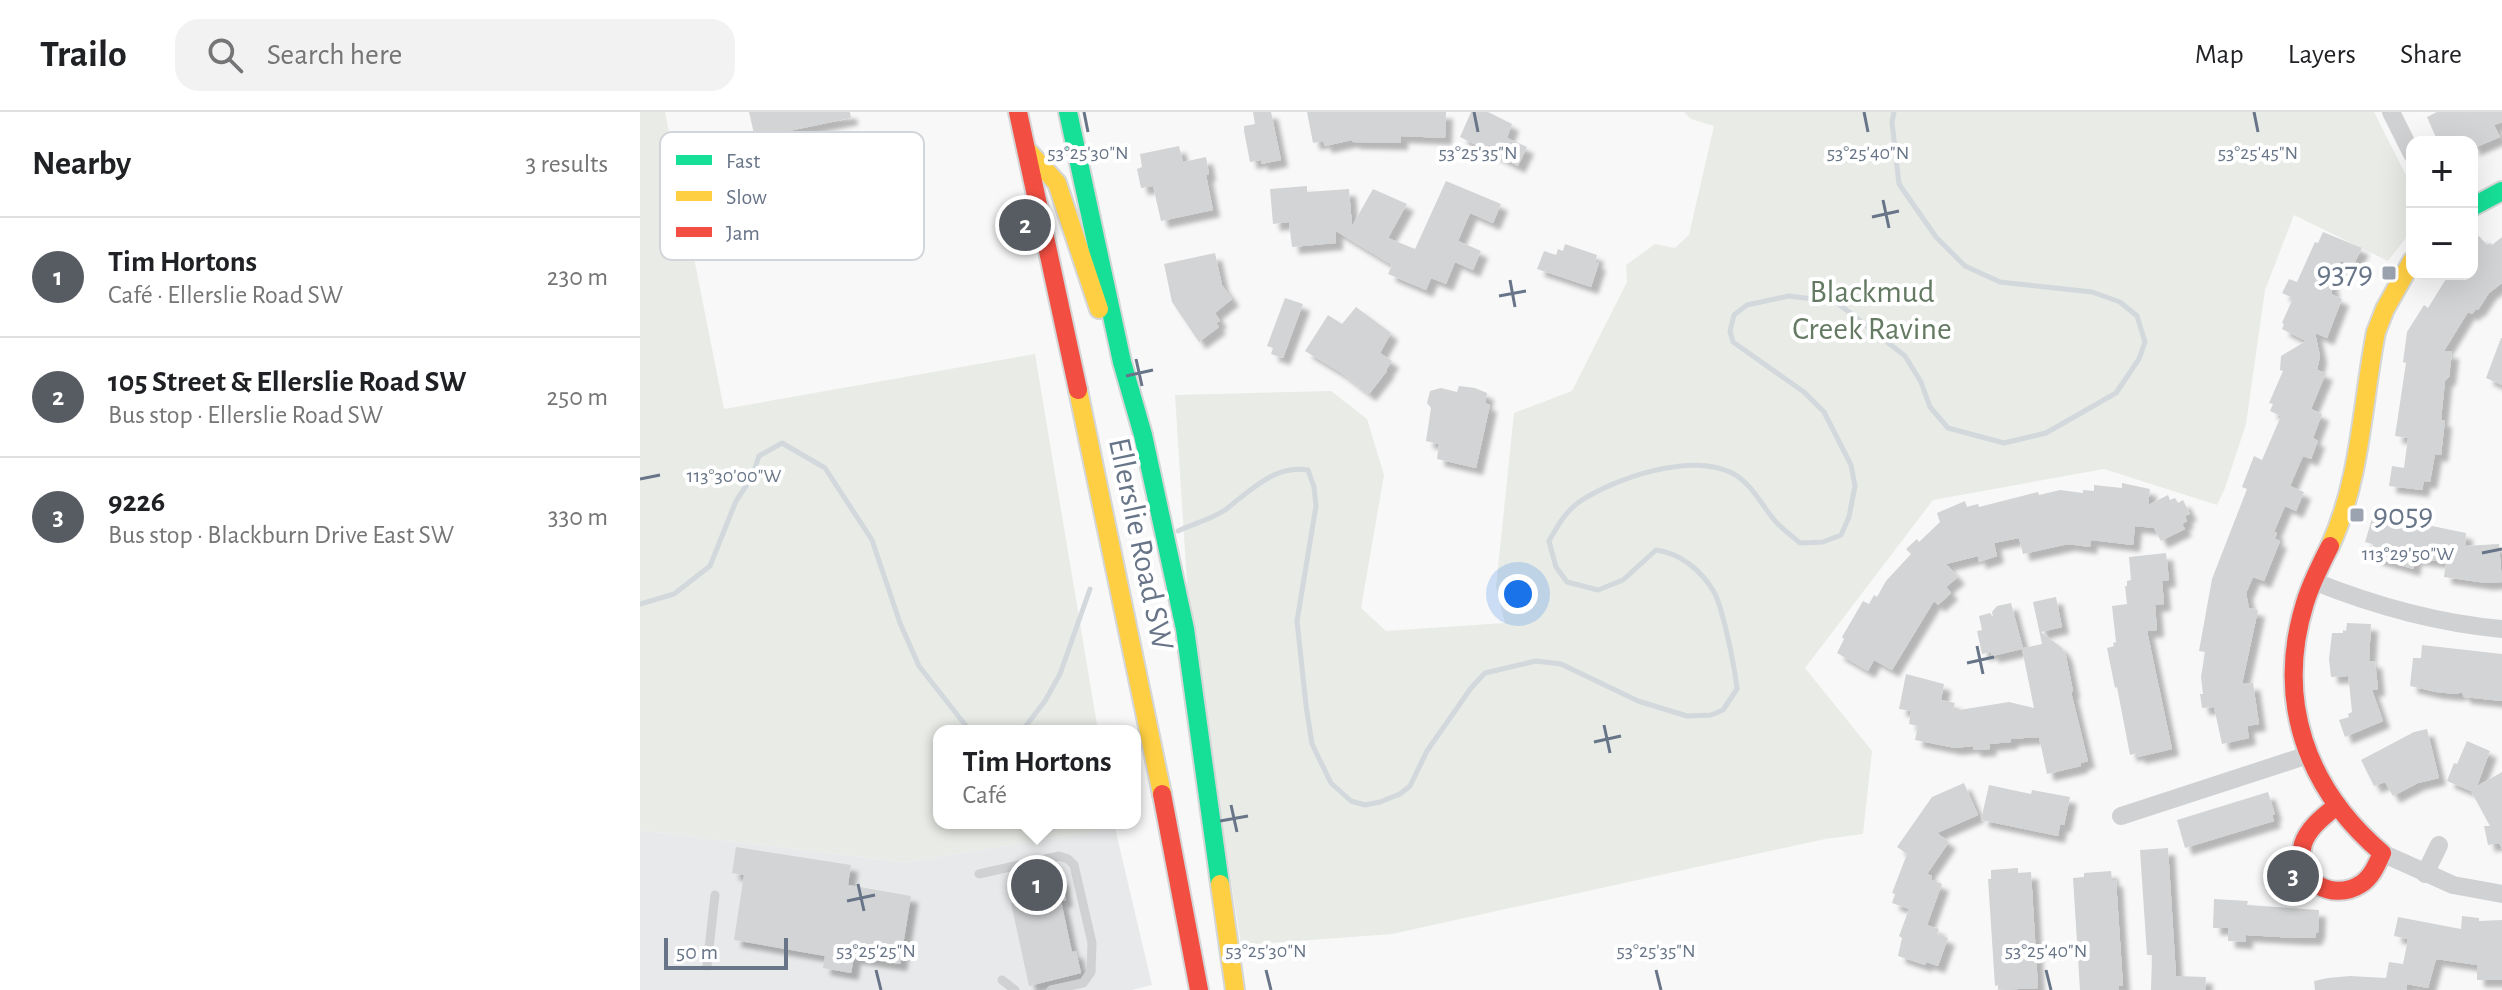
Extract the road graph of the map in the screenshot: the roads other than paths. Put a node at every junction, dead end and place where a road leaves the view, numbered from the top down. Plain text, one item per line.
1 (1018, 112) edge
2 (1068, 112) edge
3 (2391, 112) edge
4 (2406, 142) edge
5 (1025, 148) junction
6 (2502, 191) edge
7 (2478, 204) edge
8 (2406, 272) edge
9 (1122, 362) junction
10 (2313, 581) junction
11 (2502, 629) edge
12 (2308, 755) junction
13 (2335, 807) junction
14 (2121, 816) dead end
15 (2439, 845) dead end
16 (2382, 853) junction
17 (979, 874) dead end
18 (2425, 874) junction
19 (2502, 894) edge
20 (715, 895) dead end
21 (1191, 949) junction
22 (707, 966) dead end
23 (1002, 980) dead end
24 (1015, 990) edge
25 (1051, 990) edge
26 (1180, 990) edge
27 (1199, 990) edge
28 (1235, 990) edge

1 - 5 main road, Ellerslie Road SW
2 - 9 main road, Ellerslie Road SW
3 - 4 street
5 - 9 main road
5 - 21 main road, Ellerslie Road SW
6 - 7 main road
8 - 10 main road
9 - 28 main road, Ellerslie Road SW
10 - 11 street
10 - 12 main road
12 - 13 main road
12 - 14 street
13 - 16 main road
13 - 16 main road
15 - 18 street
16 - 18 street
17 - 25 lane
18 - 19 street
20 - 22 lane
21 - 26 main road
21 - 27 main road, Ellerslie Road SW
23 - 24 lane

